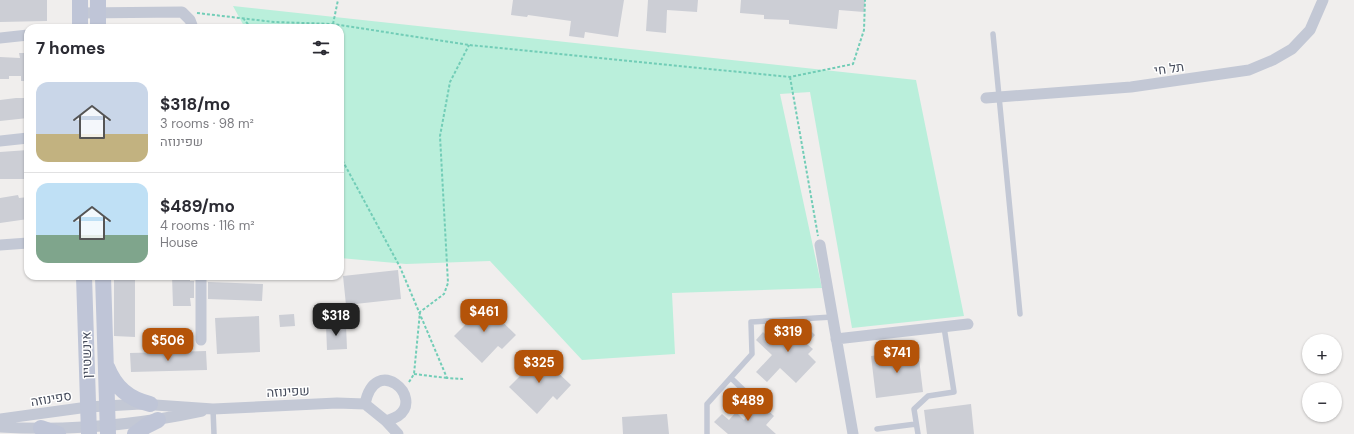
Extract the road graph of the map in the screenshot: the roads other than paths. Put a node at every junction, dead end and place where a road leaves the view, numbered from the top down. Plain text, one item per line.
1 (1323, 0) edge
2 (80, 14) edge
3 (98, 14) edge
4 (192, 24) edge
5 (993, 34) dead end
6 (24, 35) edge
7 (0, 38) edge
8 (999, 97) junction
9 (986, 98) dead end
10 (24, 138) edge
11 (0, 141) edge
12 (24, 243) edge
13 (0, 245) edge
14 (820, 245) road end
15 (84, 280) edge
16 (103, 280) edge
17 (201, 280) edge
18 (1020, 314) dead end
19 (832, 317) junction
20 (968, 324) dead end
21 (944, 327) junction
22 (836, 339) junction
23 (201, 340) dead end
24 (105, 363) junction
25 (731, 378) junction
26 (754, 400) dead end
27 (150, 404) junction
28 (365, 404) junction
29 (106, 406) junction
30 (88, 407) junction
31 (213, 409) junction
32 (0, 419) edge
33 (158, 420) junction
34 (386, 422) junction
35 (916, 424) junction
36 (0, 428) edge
37 (41, 428) junction
38 (107, 429) edge
39 (877, 429) dead end
40 (89, 430) edge
41 (58, 434) edge
42 (134, 434) edge
43 (214, 434) edge
44 (398, 434) edge
45 (707, 434) edge
46 (853, 434) edge
47 (918, 434) edge

1 - 8 street, תל חי
2 - 3 street
3 - 4 street
5 - 8 lane
6 - 7 street
8 - 9 street, תל חי
8 - 18 lane
10 - 11 street
12 - 13 street
14 - 19 street
15 - 30 main road, אינשטיין
16 - 24 main road, אינשטיין
17 - 23 street
19 - 22 street
19 - 25 lane
20 - 21 street
21 - 22 street
21 - 35 lane
22 - 46 street
24 - 27 main road
24 - 29 main road, אינשטיין
25 - 26 lane
25 - 45 lane
27 - 29 street, שפינוזה
27 - 31 street, שפינוזה
28 - 31 street, שפינוזה
28 - 34 street
28 - 34 street
29 - 30 street, ספינוזה
29 - 38 main road, אינשטיין
30 - 32 street, ספינוזה
30 - 40 main road, אינשטיין
31 - 33 street, שפינוזה
31 - 43 lane
33 - 38 street, שפינוזה
33 - 42 main road
34 - 44 street
35 - 39 lane
35 - 47 lane
36 - 37 street, ספינוזה
37 - 40 street, ספינוזה
37 - 41 main road
38 - 40 street, שפינוזה

